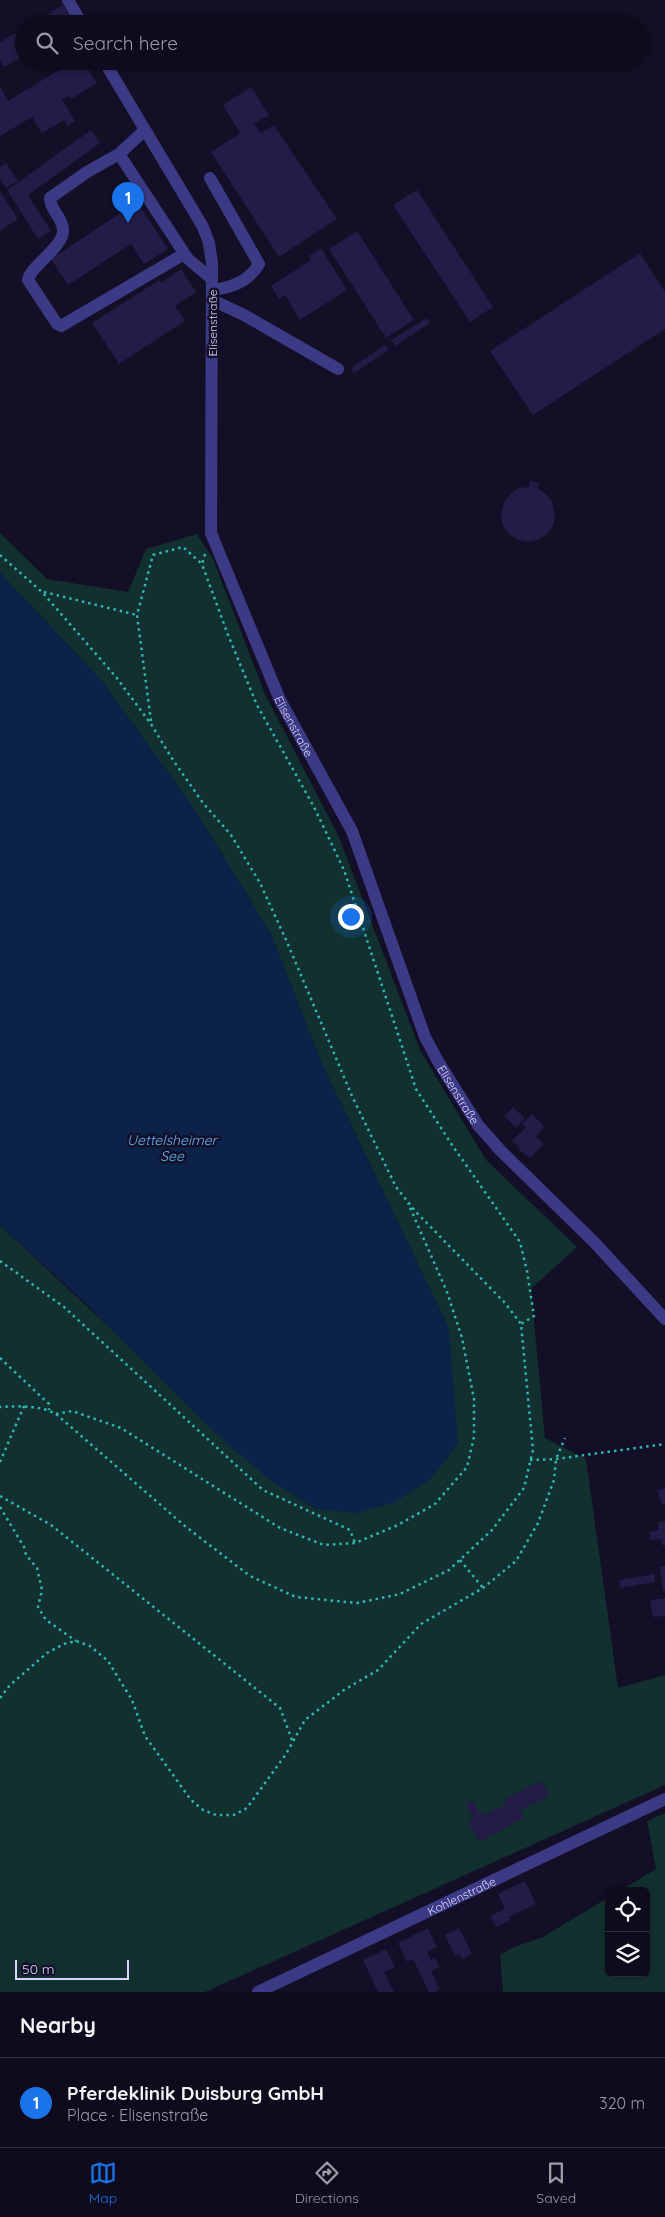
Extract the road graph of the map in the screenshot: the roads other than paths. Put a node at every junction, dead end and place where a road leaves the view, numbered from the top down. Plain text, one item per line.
1 (68, 0) edge
2 (77, 15) edge
3 (109, 70) edge
4 (145, 130) junction
5 (119, 154) junction
6 (210, 178) dead end
7 (184, 254) junction
8 (212, 289) junction
9 (338, 368) dead end
10 (665, 1319) edge
11 (665, 1799) edge
12 (258, 1992) edge

1 - 2 street
3 - 4 street, Elisenstraße
4 - 5 street
4 - 8 street, Elisenstraße
5 - 7 street
5 - 7 street
6 - 8 street
7 - 8 street
8 - 9 street
8 - 10 street, Elisenstraße
11 - 12 street, Kohlenstraße

